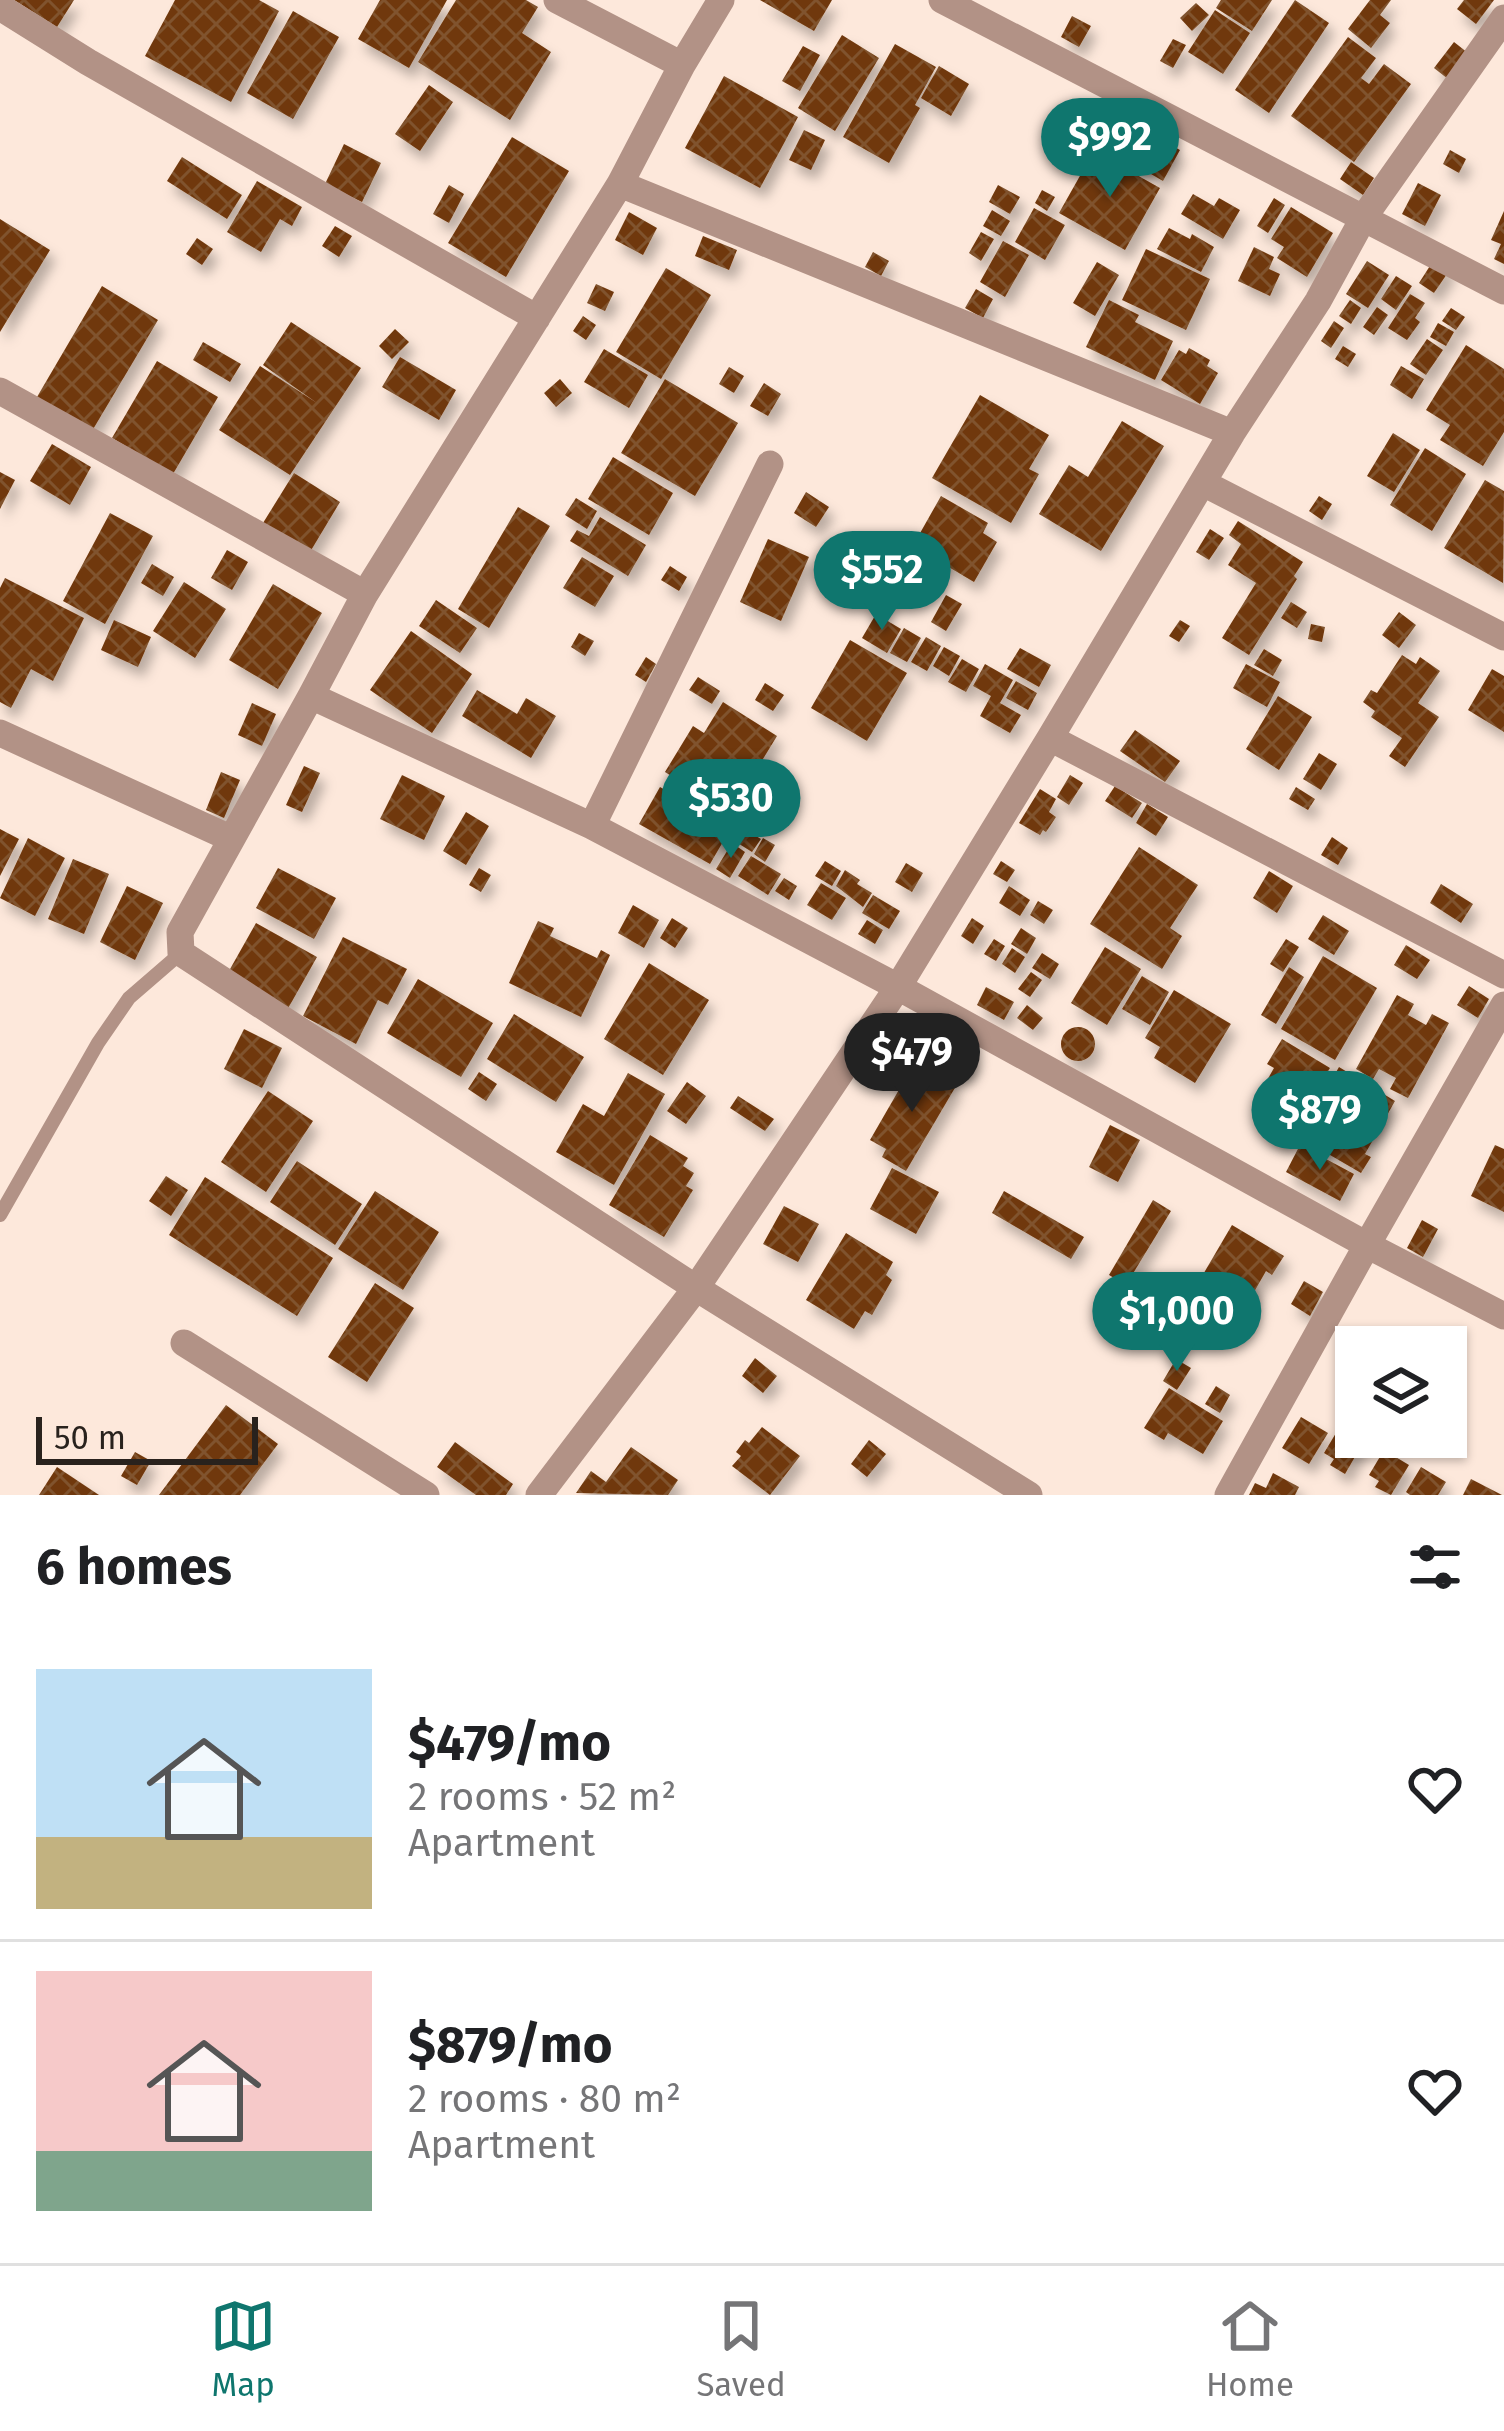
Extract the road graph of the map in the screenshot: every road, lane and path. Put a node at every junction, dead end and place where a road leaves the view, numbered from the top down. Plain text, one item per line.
1 (556, 0) edge
2 (721, 0) edge
3 (942, 0) edge
4 (0, 8) edge
5 (1504, 18) edge
6 (682, 65) junction
7 (620, 184) junction
8 (1364, 217) junction
9 (1504, 291) edge
10 (537, 318) junction
11 (0, 391) edge
12 (1232, 433) junction
13 (770, 464) dead end
14 (1203, 483) junction
15 (365, 594) junction
16 (1504, 637) edge
17 (311, 697) junction
18 (0, 733) edge
19 (1050, 738) junction
20 (592, 826) junction
21 (230, 838) junction
22 (181, 953) junction
23 (1504, 975) edge
24 (898, 987) junction
25 (1504, 1005) edge
26 (0, 1216) edge
27 (1366, 1244) junction
28 (696, 1288) junction
29 (1504, 1316) edge
30 (184, 1343) dead end
31 (426, 1495) edge
32 (539, 1495) edge
33 (1029, 1495) edge
34 (1228, 1495) edge

1 - 6 street
2 - 6 street
3 - 8 street
4 - 10 street
5 - 8 street
6 - 7 street
7 - 10 street
7 - 12 street
8 - 9 street
8 - 12 street
10 - 15 street
11 - 15 street
12 - 14 street
13 - 20 street
14 - 16 street
14 - 19 street
15 - 17 street
17 - 20 street
17 - 21 street
18 - 21 street
19 - 23 street
19 - 24 street
20 - 24 street
21 - 22 street
22 - 26 lane
22 - 28 street
24 - 27 street
24 - 28 street
25 - 27 street
27 - 29 street
27 - 34 street
28 - 32 street
28 - 33 street
30 - 31 street

